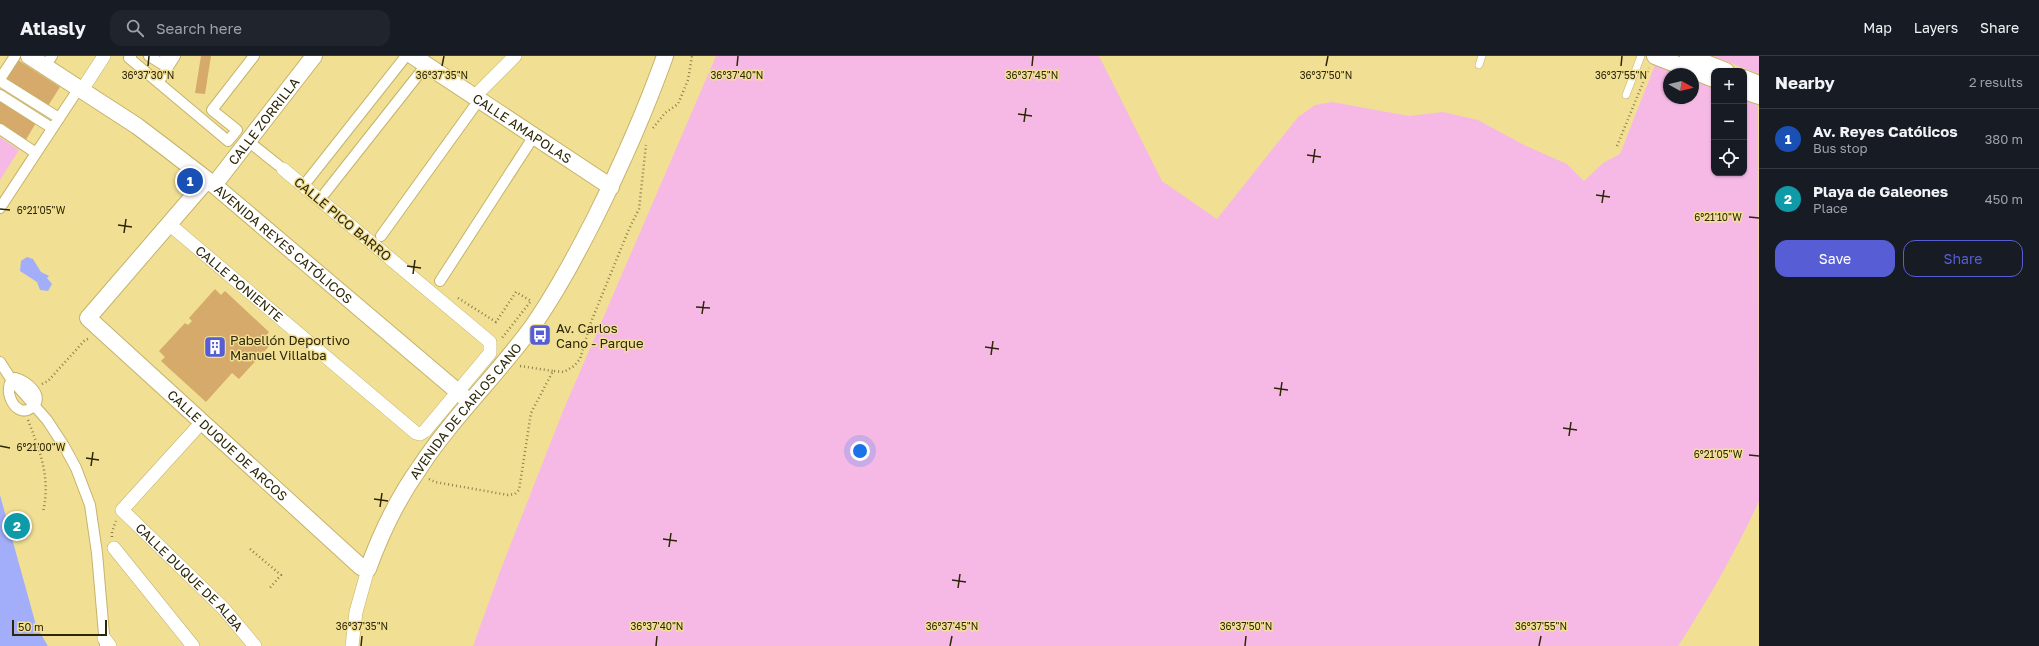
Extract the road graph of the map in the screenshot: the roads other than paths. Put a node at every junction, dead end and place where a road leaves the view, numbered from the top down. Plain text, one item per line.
1 (15, 56) edge
2 (29, 56) edge
3 (104, 56) edge
4 (131, 56) edge
5 (134, 56) edge
6 (150, 56) edge
7 (166, 56) edge
8 (175, 56) edge
9 (250, 56) edge
10 (254, 56) edge
11 (314, 56) edge
12 (515, 56) edge
13 (665, 56) edge
14 (1482, 56) edge
15 (1641, 56) edge
16 (1688, 56) edge
17 (418, 59) edge
18 (1653, 60) edge
19 (49, 61) edge
20 (1478, 65) dead end
21 (1718, 68) edge
22 (161, 78) junction
23 (1711, 78) edge
24 (1747, 79) edge
25 (0, 80) edge
26 (1759, 84) edge
27 (80, 89) junction
28 (1747, 92) edge
29 (1626, 95) dead end
30 (0, 96) edge
31 (1759, 96) edge
32 (477, 98) junction
33 (204, 114) junction
34 (59, 118) junction
35 (52, 128) junction
36 (0, 129) edge
37 (534, 136) junction
38 (241, 142) junction
39 (36, 153) junction
40 (280, 167) joint
41 (308, 180) dead end
42 (210, 183) junction
43 (611, 187) junction
44 (325, 193) dead end
45 (0, 208) edge
46 (169, 224) junction
47 (381, 236) dead end
48 (440, 281) road end
49 (88, 318) joint
50 (491, 347) joint
51 (0, 362) edge
52 (10, 380) junction
53 (458, 392) junction
54 (470, 402) junction
55 (36, 406) junction
56 (202, 422) junction
57 (420, 434) joint
58 (114, 548) road end
59 (368, 569) junction
60 (106, 643) edge
61 (193, 646) edge
62 (255, 646) edge
63 (352, 646) edge

1 - 25 street
2 - 19 street, AVENIDA REYES CATÓLICOS
3 - 27 street
4 - 38 street
5 - 22 street, CALLE PICO BARRO
6 - 7 street
8 - 22 street
9 - 33 street
10 - 38 street
11 - 38 street, CALLE ZORRILLA
12 - 32 street
13 - 43 street, AVENIDA DE CARLOS CANO
14 - 20 lane
15 - 29 lane
16 - 21 street
17 - 32 street, CALLE AMAPOLAS
17 - 41 street
17 - 44 street
18 - 23 street
19 - 27 street, AVENIDA REYES CATÓLICOS
22 - 33 street, CALLE PICO BARRO
24 - 26 street
25 - 34 street
27 - 34 street
27 - 42 street, AVENIDA REYES CATÓLICOS
28 - 31 street
30 - 35 street
32 - 37 street, CALLE AMAPOLAS
32 - 47 street
33 - 38 street, CALLE PICO BARRO
34 - 35 street
35 - 39 street
36 - 39 street
37 - 43 street, CALLE AMAPOLAS
37 - 48 street
38 - 40 street, CALLE PICO BARRO
38 - 42 street, CALLE ZORRILLA
39 - 45 street
40 - 50 street, CALLE PICO BARRO
42 - 46 street, CALLE ZORRILLA
42 - 53 street, AVENIDA REYES CATÓLICOS
43 - 54 street, AVENIDA DE CARLOS CANO
46 - 49 street, CALLE ZORRILLA
46 - 57 street, CALLE PONIENTE
49 - 56 street, CALLE DUQUE DE ARCOS
50 - 53 street, AVENIDA DE CARLOS CANO
51 - 52 street
52 - 55 street
52 - 55 street
53 - 54 street, AVENIDA REYES CATÓLICOS
53 - 57 street, AVENIDA DE CARLOS CANO
54 - 59 street, AVENIDA DE CARLOS CANO
55 - 60 street
56 - 59 street, CALLE DUQUE DE ARCOS
56 - 62 street, CALLE DUQUE DE ALBA
58 - 61 street
59 - 63 street, AVENIDA DE CARLOS CANO

